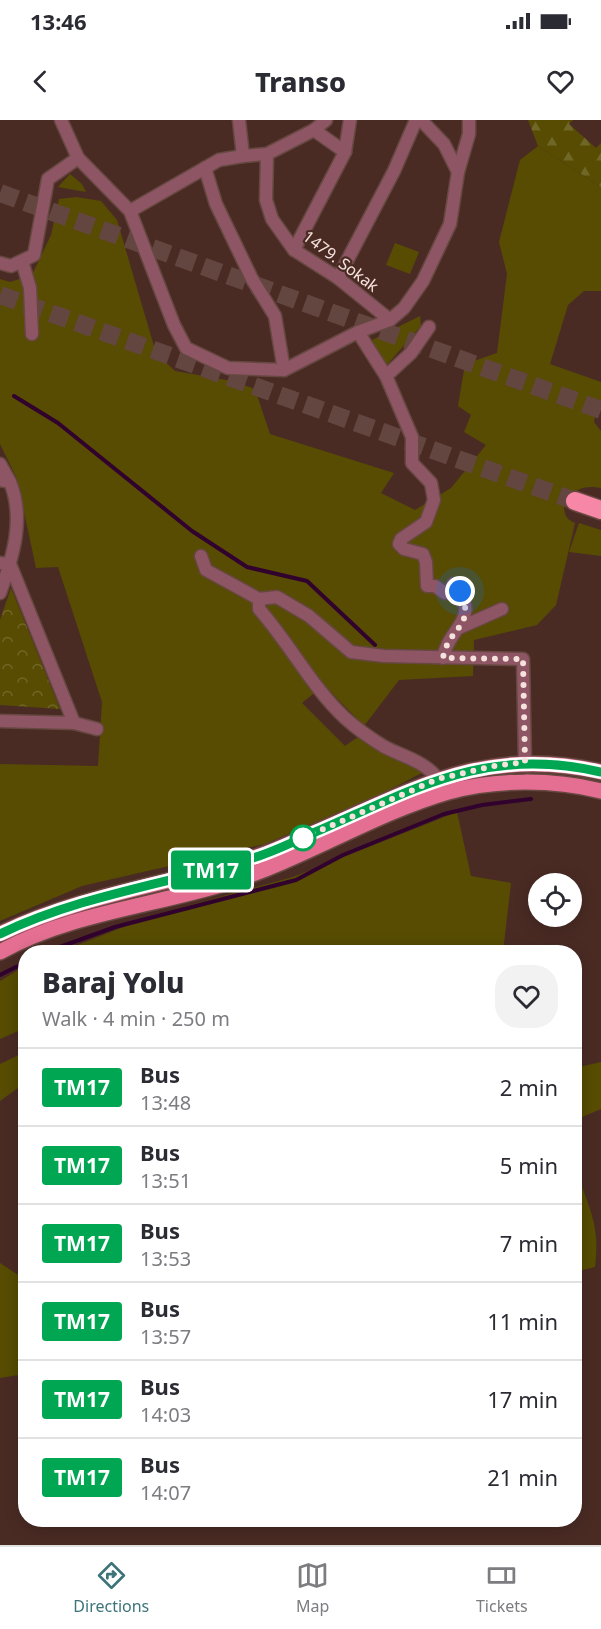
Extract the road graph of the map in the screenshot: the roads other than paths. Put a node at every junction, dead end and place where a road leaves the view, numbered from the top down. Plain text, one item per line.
1 (62, 120) edge
2 (239, 120) edge
3 (326, 120) edge
4 (350, 120) edge
5 (416, 120) edge
6 (421, 120) edge
7 (469, 120) edge
8 (314, 130) junction
9 (345, 152) junction
10 (267, 154) junction
11 (243, 156) junction
12 (78, 158) junction
13 (205, 168) junction
14 (458, 172) junction
15 (130, 211) junction
16 (294, 250) junction
17 (22, 261) junction
18 (0, 262) edge
19 (338, 278) junction
20 (390, 320) junction
21 (429, 327) dead end
22 (358, 332) junction
23 (32, 334) dead end
24 (284, 370) junction
25 (386, 376) junction
26 (0, 464) edge
27 (5, 481) edge
28 (575, 501) tunnel mouth
29 (601, 510) edge
30 (201, 556) dead end
31 (5, 564) edge
32 (0, 593) edge
33 (259, 599) junction
34 (502, 609) dead end
35 (459, 628) junction
36 (443, 658) junction
37 (0, 720) edge
38 (74, 723) junction
39 (97, 729) dead end
40 (525, 762) junction
41 (601, 772) edge
42 (438, 779) junction
43 (526, 783) junction
44 (601, 791) edge
45 (0, 934) edge
46 (0, 952) edge

1 - 12 street
2 - 11 street
3 - 8 street
4 - 9 street
5 - 19 street
6 - 14 street
7 - 14 street
8 - 9 street
8 - 10 street
9 - 16 street
10 - 11 street
10 - 16 street, 1479. Sokak
11 - 13 street
12 - 15 street
12 - 17 street
13 - 15 street
13 - 24 street
14 - 20 street
15 - 24 street
16 - 19 street, 1479. Sokak
17 - 18 street
17 - 23 street
19 - 20 street, 1479. Sokak
20 - 22 street
21 - 25 street
22 - 24 street
22 - 25 street
25 - 35 street
26 - 27 street
27 - 31 street
28 - 29 highway
30 - 33 street
31 - 32 street
31 - 38 street
33 - 36 street
33 - 42 street
34 - 35 street
35 - 36 street
36 - 40 street
37 - 38 street
38 - 39 street
40 - 41 main road
40 - 42 main road
40 - 43 main road
42 - 45 main road
43 - 44 main road
43 - 46 main road

